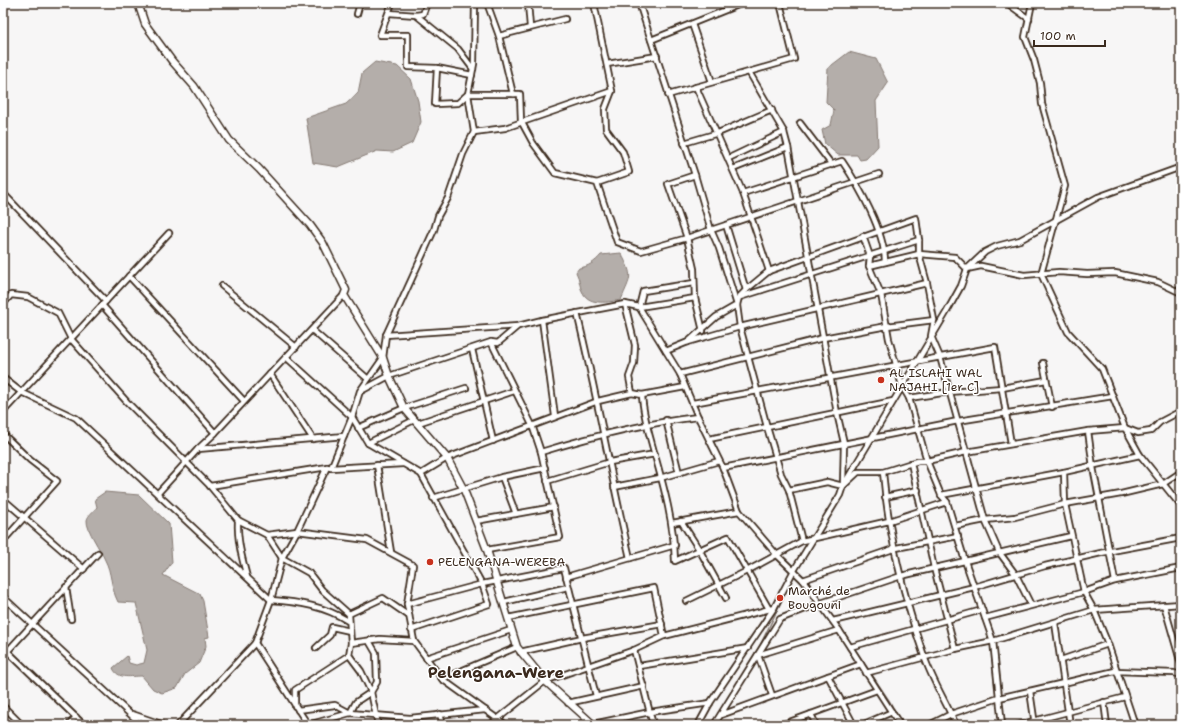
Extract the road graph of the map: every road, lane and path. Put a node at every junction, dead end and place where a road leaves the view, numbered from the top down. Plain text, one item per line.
1 (138, 3) edge
2 (360, 3) edge
3 (392, 3) edge
4 (427, 3) edge
5 (475, 3) edge
6 (487, 3) edge
7 (528, 3) edge
8 (594, 3) edge
9 (639, 3) edge
10 (743, 3) edge
11 (780, 3) edge
12 (1007, 3) edge
13 (1032, 3) edge
14 (389, 13) junction
15 (357, 14) dead end
16 (416, 15) junction
17 (566, 19) dead end
18 (1029, 19) junction
19 (692, 24) junction
20 (530, 27) junction
21 (499, 36) junction
22 (651, 40) junction
23 (657, 56) junction
24 (607, 64) junction
25 (437, 68) junction
26 (473, 72) junction
27 (749, 72) junction
28 (712, 82) junction
29 (696, 87) junction
30 (612, 91) junction
31 (468, 94) junction
32 (520, 94) junction
33 (668, 95) junction
34 (772, 110) junction
35 (521, 121) junction
36 (800, 123) dead end
37 (474, 132) junction
38 (784, 132) junction
39 (718, 133) junction
40 (684, 143) junction
41 (788, 147) junction
42 (729, 158) junction
43 (832, 165) junction
44 (1181, 168) edge
45 (733, 169) junction
46 (879, 174) dead end
47 (695, 175) junction
48 (793, 177) junction
49 (856, 181) junction
50 (597, 183) junction
51 (743, 193) junction
52 (3, 194) edge
53 (798, 201) junction
54 (750, 217) junction
55 (1055, 221) junction
56 (726, 225) junction
57 (711, 230) junction
58 (878, 231) junction
59 (168, 233) dead end
60 (863, 236) junction
61 (687, 238) junction
62 (919, 240) junction
63 (885, 251) junction
64 (918, 254) junction
65 (870, 256) junction
66 (808, 258) junction
67 (884, 262) junction
68 (869, 266) junction
69 (966, 269) junction
70 (769, 271) junction
71 (812, 273) junction
72 (1041, 274) junction
73 (129, 276) junction
74 (694, 283) junction
75 (927, 283) junction
76 (222, 286) dead end
77 (746, 290) junction
78 (1181, 293) edge
79 (881, 294) junction
80 (344, 295) junction
81 (739, 297) junction
82 (695, 298) junction
83 (106, 301) junction
84 (3, 304) edge
85 (624, 304) junction
86 (102, 305) junction
87 (737, 305) junction
88 (639, 307) junction
89 (818, 308) junction
90 (578, 313) junction
91 (542, 320) junction
92 (934, 320) junction
93 (518, 326) junction
94 (887, 326) junction
95 (740, 327) junction
96 (312, 330) junction
97 (703, 331) junction
98 (386, 335) junction
99 (931, 336) junction
100 (824, 338) junction
101 (71, 339) junction
102 (491, 342) junction
103 (688, 342) junction
104 (296, 347) junction
105 (472, 349) junction
106 (666, 351) junction
107 (286, 357) junction
108 (749, 357) junction
109 (940, 357) junction
110 (383, 358) junction
111 (915, 362) junction
112 (1043, 363) dead end
113 (897, 365) junction
114 (270, 374) junction
115 (680, 374) junction
116 (389, 376) junction
117 (831, 377) junction
118 (3, 378) edge
119 (368, 379) junction
120 (1046, 380) junction
121 (902, 386) junction
122 (685, 387) junction
123 (466, 388) dead end
124 (1002, 388) junction
125 (360, 391) junction
126 (514, 391) junction
127 (757, 391) junction
128 (22, 392) junction
129 (949, 392) junction
130 (632, 393) junction
131 (642, 395) junction
132 (1113, 396) junction
133 (908, 398) junction
134 (484, 400) junction
135 (598, 400) junction
136 (244, 401) junction
137 (893, 401) junction
138 (693, 403) junction
139 (1052, 407) junction
140 (404, 408) junction
141 (1181, 411) edge
142 (3, 412) edge
143 (837, 413) junction
144 (1006, 413) junction
145 (555, 416) junction
146 (352, 417) junction
147 (698, 417) junction
148 (666, 420) junction
149 (416, 421) junction
150 (958, 421) junction
151 (646, 424) junction
152 (532, 425) junction
153 (767, 427) junction
154 (358, 428) junction
155 (1125, 428) junction
156 (917, 429) junction
157 (1088, 431) junction
158 (215, 433) junction
159 (605, 433) junction
160 (3, 434) edge
161 (344, 436) junction
162 (873, 438) junction
163 (313, 439) junction
164 (709, 439) junction
165 (493, 441) junction
166 (368, 443) junction
167 (844, 443) junction
168 (1011, 444) junction
169 (198, 449) junction
170 (541, 452) junction
171 (966, 452) junction
172 (655, 454) junction
173 (1140, 455) junction
174 (775, 457) junction
175 (447, 458) junction
176 (927, 461) junction
177 (188, 462) junction
178 (610, 462) junction
179 (720, 462) junction
180 (911, 463) junction
181 (404, 464) junction
182 (377, 465) junction
183 (1093, 467) junction
184 (329, 468) junction
185 (545, 468) junction
186 (723, 468) junction
187 (883, 472) junction
188 (1064, 472) junction
189 (1181, 472) edge
190 (679, 473) junction
191 (421, 474) junction
192 (502, 477) junction
193 (660, 478) junction
194 (547, 481) junction
195 (1163, 484) junction
196 (210, 486) junction
197 (843, 486) junction
198 (614, 487) junction
199 (977, 488) junction
200 (464, 490) junction
201 (789, 490) junction
202 (918, 490) junction
203 (158, 493) junction
204 (941, 495) junction
205 (885, 497) junction
206 (433, 498) junction
207 (3, 499) edge
208 (1099, 500) junction
209 (947, 502) junction
210 (1065, 504) junction
211 (1181, 506) edge
212 (554, 507) junction
213 (739, 510) junction
214 (922, 510) junction
215 (516, 514) junction
216 (24, 518) junction
217 (238, 520) junction
218 (985, 520) junction
219 (476, 521) junction
220 (681, 521) junction
221 (889, 521) junction
222 (672, 523) junction
223 (954, 526) junction
224 (298, 531) junction
225 (267, 535) junction
226 (958, 536) junction
227 (1071, 536) junction
228 (814, 538) junction
229 (1181, 538) edge
230 (3, 541) edge
231 (802, 541) junction
232 (928, 543) junction
233 (675, 546) junction
234 (896, 548) junction
235 (487, 550) junction
236 (700, 551) junction
237 (391, 552) junction
238 (999, 552) junction
239 (1110, 552) junction
240 (98, 553) dead end
241 (777, 555) junction
242 (282, 558) junction
243 (630, 558) junction
244 (1077, 559) junction
245 (965, 561) junction
246 (934, 568) junction
247 (1181, 568) edge
248 (84, 569) junction
249 (747, 571) junction
250 (793, 572) junction
251 (1016, 575) junction
252 (902, 576) junction
253 (566, 577) junction
254 (247, 578) junction
255 (803, 580) junction
256 (1115, 581) junction
257 (498, 582) junction
258 (482, 584) junction
259 (718, 586) junction
260 (568, 587) junction
261 (974, 587) junction
262 (66, 588) junction
263 (1084, 592) junction
264 (940, 594) junction
265 (3, 597) edge
266 (726, 598) dead end
267 (271, 600) junction
268 (686, 601) dead end
269 (504, 602) junction
270 (908, 602) junction
271 (407, 604) junction
272 (818, 604) junction
273 (1181, 604) edge
274 (573, 605) junction
275 (1032, 605) junction
276 (1164, 605) junction
277 (771, 609) junction
278 (982, 610) junction
279 (1094, 610) junction
280 (349, 614) junction
281 (409, 616) junction
282 (508, 618) junction
283 (985, 618) junction
284 (71, 619) dead end
285 (947, 620) junction
286 (348, 621) junction
287 (832, 621) junction
288 (1055, 623) junction
289 (33, 624) junction
290 (662, 624) junction
291 (916, 629) junction
292 (411, 630) junction
293 (511, 630) junction
294 (839, 630) junction
295 (350, 631) junction
296 (664, 636) junction
297 (582, 638) junction
298 (369, 641) junction
299 (414, 641) junction
300 (993, 641) junction
301 (255, 643) junction
302 (351, 644) junction
303 (1108, 644) junction
304 (3, 647) edge
305 (850, 647) junction
306 (316, 648) dead end
307 (748, 648) junction
308 (518, 649) junction
309 (955, 649) junction
310 (634, 650) junction
311 (8, 651) junction
312 (349, 655) junction
313 (758, 655) junction
314 (3, 656) edge
315 (924, 657) junction
316 (426, 658) junction
317 (1061, 660) junction
318 (861, 664) junction
319 (1181, 664) edge
320 (588, 665) junction
321 (638, 666) junction
322 (1115, 671) junction
323 (866, 673) junction
324 (1181, 675) edge
325 (828, 676) junction
326 (442, 679) junction
327 (545, 682) junction
328 (1065, 683) junction
329 (644, 686) junction
330 (877, 690) junction
331 (1030, 691) junction
332 (371, 692) junction
333 (772, 695) junction
334 (596, 696) junction
335 (1125, 697) junction
336 (999, 698) junction
337 (842, 702) junction
338 (1104, 702) junction
339 (568, 703) junction
340 (710, 703) junction
341 (3, 706) edge
342 (297, 708) junction
343 (485, 710) junction
344 (1068, 711) junction
345 (650, 712) junction
346 (892, 712) junction
347 (129, 713) junction
348 (350, 713) junction
349 (440, 714) junction
350 (811, 714) junction
351 (951, 714) junction
352 (375, 715) junction
353 (721, 715) junction
354 (76, 717) junction
355 (587, 719) junction
356 (497, 720) junction
357 (1034, 722) edge
358 (1181, 723) edge
359 (492, 724) edge
360 (22, 725) edge
361 (68, 725) edge
362 (84, 725) edge
363 (142, 725) edge
364 (164, 725) edge
365 (178, 725) edge
366 (308, 725) edge
367 (378, 725) edge
368 (443, 725) edge
369 (506, 725) edge
370 (580, 725) edge
371 (594, 725) edge
372 (653, 725) edge
373 (698, 725) edge
374 (714, 725) edge
375 (781, 725) edge
376 (816, 725) edge
377 (854, 725) edge
378 (862, 725) edge
379 (900, 725) edge
380 (929, 725) edge
381 (956, 725) edge
382 (1002, 725) edge
383 (1018, 725) edge
384 (1070, 725) edge
385 (1107, 725) edge
386 (1135, 725) edge
387 (1172, 725) edge

1 - 80 street
2 - 15 street
3 - 14 street
4 - 16 street
5 - 26 street
6 - 21 street
7 - 20 street
8 - 24 street
9 - 22 street
10 - 19 street
11 - 27 street
12 - 18 street
13 - 18 street
14 - 16 street
14 - 25 street
16 - 26 street
17 - 20 street
18 - 55 street
19 - 22 street
19 - 28 street
20 - 21 street
21 - 32 street
22 - 23 street
23 - 24 street
23 - 33 street
24 - 30 street
25 - 26 street
25 - 31 street
26 - 31 street
27 - 28 street
27 - 34 street
28 - 29 street
29 - 33 street
29 - 39 street
30 - 35 street
30 - 50 street
31 - 32 street
31 - 37 street
32 - 35 street
33 - 40 street
34 - 38 street
34 - 39 street
35 - 37 street
35 - 50 street
36 - 43 street
37 - 98 street
38 - 41 street
38 - 42 street
39 - 40 street
39 - 42 street
40 - 47 street
41 - 45 street
41 - 48 street
42 - 45 street
43 - 48 street
43 - 49 street
44 - 55 street
45 - 51 street
46 - 49 street
47 - 57 street
47 - 61 street
48 - 51 street
48 - 53 street
49 - 53 street
49 - 58 street
50 - 61 street
51 - 54 street
52 - 83 street
53 - 54 street
53 - 66 street
54 - 56 street
54 - 70 street
55 - 69 street
55 - 72 street
56 - 57 street
56 - 77 street
57 - 61 street
57 - 87 street
58 - 60 street
58 - 62 street
58 - 63 street
59 - 73 street
60 - 65 street
60 - 66 street
61 - 74 street
62 - 63 street
62 - 64 street
63 - 65 street
63 - 67 street
64 - 67 street
64 - 69 street
64 - 75 street
65 - 68 street
65 - 71 street
66 - 70 street
66 - 71 street
67 - 68 street
68 - 79 street
69 - 72 street
69 - 99 street
70 - 77 street
71 - 81 street
71 - 89 street
72 - 78 street
72 - 132 street
73 - 83 street
73 - 136 street
74 - 82 street
74 - 88 street
75 - 79 street
75 - 92 street
76 - 104 street
77 - 81 street
79 - 89 street
79 - 94 street
80 - 96 street
80 - 110 street
81 - 87 street
82 - 88 street
82 - 97 street
83 - 86 street
84 - 101 street
85 - 88 street
85 - 90 street
85 - 130 street
86 - 101 street
86 - 158 street
87 - 95 street
87 - 97 street
88 - 106 street
89 - 95 street
89 - 100 street
90 - 91 street
90 - 135 street
91 - 93 street
91 - 145 street
92 - 94 street
92 - 99 street
93 - 98 street
93 - 102 street
94 - 100 street
94 - 113 street
95 - 103 street
95 - 108 street
96 - 104 street
96 - 119 street
97 - 103 street
98 - 110 street
99 - 109 street
99 - 111 street
100 - 108 street
100 - 117 street
101 - 128 street
101 - 177 street
102 - 105 street
102 - 126 street
103 - 106 street
104 - 107 street
105 - 116 street
105 - 134 street
106 - 115 street
107 - 114 street
107 - 146 street
108 - 115 street
108 - 127 street
109 - 111 street
109 - 124 street
109 - 129 street
110 - 116 street
110 - 119 street
111 - 113 street
111 - 121 street
112 - 120 street
113 - 117 street
113 - 121 street
114 - 136 street
114 - 163 street
115 - 122 street
116 - 125 street
116 - 140 street
117 - 127 street
117 - 143 street
118 - 128 street
119 - 125 street
120 - 124 street
120 - 139 street
121 - 133 street
121 - 137 street
122 - 131 street
122 - 138 street
123 - 140 street
124 - 129 street
124 - 144 street
125 - 146 street
126 - 134 street
126 - 152 street
127 - 138 street
127 - 153 street
128 - 142 street
128 - 203 street
129 - 133 street
129 - 150 street
130 - 131 street
130 - 135 street
131 - 151 street
132 - 139 street
132 - 155 street
133 - 156 street
134 - 149 street
134 - 165 street
135 - 145 street
135 - 159 street
136 - 158 street
137 - 143 street
137 - 162 street
138 - 147 street
139 - 144 street
140 - 149 street
140 - 154 street
141 - 155 street
143 - 153 street
143 - 167 street
144 - 150 street
144 - 168 street
145 - 152 street
146 - 154 street
146 - 161 street
147 - 148 street
147 - 164 street
148 - 151 street
148 - 190 street
149 - 166 street
149 - 175 street
150 - 156 street
150 - 171 street
151 - 159 street
151 - 172 street
152 - 165 street
152 - 170 street
153 - 164 street
153 - 174 street
154 - 166 street
155 - 157 street
155 - 173 street
156 - 162 street
156 - 176 street
157 - 168 street
157 - 183 street
158 - 169 street
159 - 170 street
159 - 178 street
160 - 216 street
161 - 163 street
161 - 184 street
162 - 167 street
162 - 197 street
163 - 169 street
164 - 179 street
165 - 175 street
166 - 181 street
167 - 174 street
167 - 197 street
168 - 171 street
169 - 177 street
170 - 185 street
171 - 176 street
171 - 199 street
172 - 178 street
172 - 193 street
173 - 183 street
173 - 195 street
174 - 186 street
174 - 201 street
175 - 191 street
175 - 200 street
176 - 180 street
176 - 204 street
177 - 196 street
177 - 203 street
178 - 194 street
178 - 198 street
179 - 186 street
179 - 190 street
180 - 187 street
180 - 202 street
181 - 182 street
181 - 191 street
182 - 184 street
182 - 237 street
183 - 188 street
183 - 208 street
184 - 196 street
184 - 224 street
185 - 192 street
185 - 194 street
186 - 213 street
187 - 197 street
187 - 205 street
188 - 199 street
188 - 210 street
189 - 195 street
190 - 193 street
191 - 206 street
192 - 200 street
192 - 215 street
193 - 198 street
193 - 222 street
194 - 212 street
195 - 208 street
195 - 211 street
196 - 217 street
197 - 201 street
197 - 228 street
198 - 243 street
199 - 204 street
199 - 218 street
200 - 206 street
200 - 219 street
201 - 231 street
202 - 205 street
202 - 214 street
203 - 254 street
204 - 209 street
205 - 221 street
206 - 258 street
207 - 216 street
208 - 210 street
208 - 239 street
209 - 214 street
209 - 223 street
210 - 218 street
210 - 227 street
212 - 215 street
212 - 235 street
213 - 220 street
213 - 241 street
214 - 221 street
214 - 232 street
215 - 219 street
216 - 230 street
216 - 248 street
217 - 225 street
217 - 254 street
218 - 223 street
218 - 238 street
219 - 235 street
220 - 222 street
220 - 236 street
221 - 228 street
221 - 234 street
222 - 233 street
223 - 226 street
224 - 225 street
224 - 237 street
224 - 242 street
225 - 242 street
226 - 232 street
226 - 245 street
227 - 238 street
227 - 244 street
228 - 231 street
228 - 250 street
229 - 239 street
231 - 241 street
232 - 234 street
232 - 246 street
233 - 236 street
233 - 243 street
234 - 252 street
234 - 255 street
235 - 257 street
236 - 249 street
236 - 259 street
237 - 271 street
238 - 245 street
238 - 251 street
239 - 244 street
239 - 256 street
240 - 248 street
241 - 249 street
241 - 250 street
242 - 267 street
242 - 280 street
243 - 253 street
244 - 251 street
244 - 263 street
245 - 246 street
245 - 261 street
246 - 252 street
246 - 264 street
247 - 256 street
248 - 262 street
249 - 259 street
249 - 277 street
250 - 255 street
250 - 277 street
251 - 261 street
251 - 275 street
252 - 270 street
252 - 272 street
253 - 257 street
253 - 260 street
254 - 267 street
255 - 272 street
256 - 263 street
257 - 258 street
257 - 269 street
258 - 271 street
258 - 292 street
259 - 266 street
259 - 268 street
260 - 269 street
260 - 274 street
261 - 264 street
261 - 278 street
262 - 284 street
262 - 289 street
263 - 275 street
263 - 279 street
264 - 270 street
264 - 285 street
265 - 289 street
267 - 286 street
267 - 301 street
269 - 282 street
270 - 287 street
270 - 291 street
271 - 281 street
272 - 287 street
272 - 313 street
273 - 276 street
274 - 282 street
274 - 290 street
274 - 297 street
275 - 283 street
276 - 279 street
276 - 319 street
277 - 296 street
277 - 307 street
278 - 283 street
278 - 285 street
279 - 288 street
279 - 303 street
280 - 281 street
280 - 286 street
281 - 292 street
282 - 293 street
283 - 300 street
285 - 291 street
285 - 309 street
286 - 295 street
287 - 294 street
288 - 300 street
288 - 317 street
289 - 311 street
289 - 347 street
290 - 296 street
290 - 297 street
291 - 305 street
291 - 315 street
292 - 299 street
293 - 308 street
293 - 316 street
294 - 305 street
294 - 313 street
295 - 302 street
295 - 306 street
296 - 310 street
297 - 308 street
297 - 320 street
298 - 299 street
298 - 302 street
298 - 332 street
299 - 316 street
300 - 309 street
300 - 336 street
301 - 342 street
301 - 365 street
302 - 312 street
303 - 317 street
303 - 322 street
304 - 311 street
305 - 318 street
307 - 321 street
307 - 340 street
308 - 326 street
308 - 327 street
309 - 315 street
310 - 320 street
310 - 321 street
311 - 314 street
311 - 354 street
312 - 332 street
312 - 342 street
313 - 333 street
313 - 353 street
315 - 323 street
315 - 351 street
316 - 326 street
317 - 328 street
318 - 323 street
318 - 325 street
320 - 327 street
320 - 334 street
321 - 329 street
322 - 324 street
322 - 328 street
322 - 335 street
323 - 330 street
325 - 333 street
325 - 337 street
326 - 343 street
327 - 339 street
327 - 356 street
328 - 331 street
328 - 344 street
329 - 334 street
329 - 345 street
330 - 337 street
330 - 346 street
331 - 336 street
331 - 357 street
332 - 348 street
332 - 352 street
333 - 353 street
334 - 339 street
335 - 338 street
335 - 386 street
336 - 351 street
336 - 382 street
337 - 350 street
337 - 377 street
338 - 344 street
338 - 385 street
339 - 355 street
340 - 345 street
340 - 373 street
341 - 360 street
342 - 348 street
342 - 366 street
343 - 349 street
343 - 356 street
344 - 357 street
344 - 384 street
345 - 371 street
345 - 372 street
346 - 378 street
346 - 379 street
347 - 363 street
347 - 364 street
348 - 352 street
348 - 366 street
349 - 352 street
349 - 368 street
350 - 375 street
350 - 376 street
351 - 380 street
351 - 381 street
352 - 367 street
353 - 374 street
354 - 361 street
354 - 362 street
355 - 370 street
355 - 371 street
356 - 359 street
356 - 369 street
357 - 383 street
358 - 387 street

